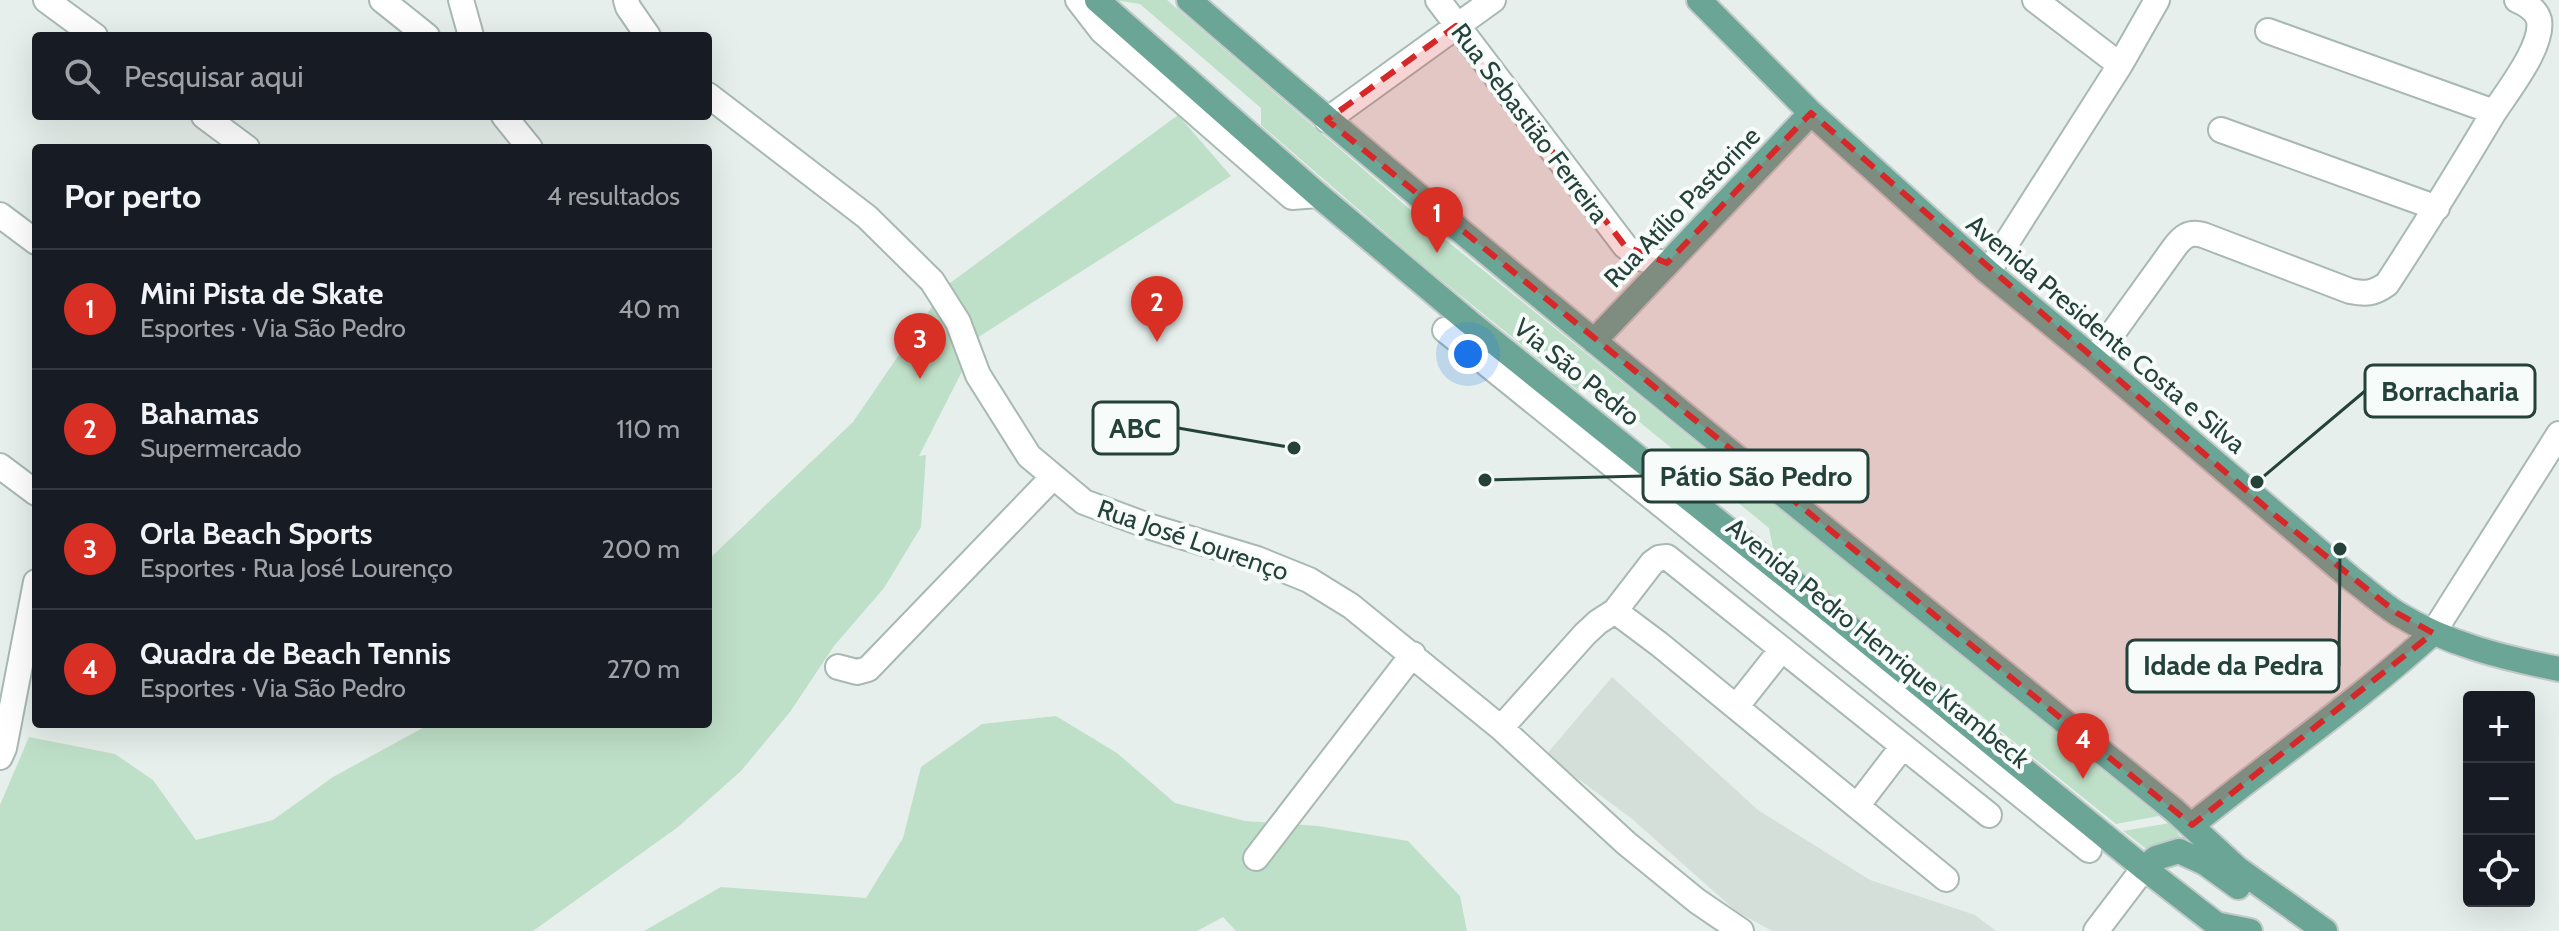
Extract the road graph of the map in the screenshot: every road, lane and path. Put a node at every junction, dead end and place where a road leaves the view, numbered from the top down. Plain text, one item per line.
1 (46, 0) edge
2 (382, 0) edge
3 (461, 0) edge
4 (626, 0) edge
5 (1078, 0) edge
6 (1097, 0) edge
7 (1189, 0) edge
8 (1438, 0) edge
9 (1493, 0) edge
10 (1699, 0) edge
11 (2035, 0) edge
12 (2157, 0) edge
13 (2517, 0) edge
14 (1456, 26) junction
15 (2268, 31) dead end
16 (90, 32) edge
17 (422, 32) edge
18 (470, 32) edge
19 (645, 32) edge
20 (2120, 65) junction
21 (712, 98) edge
22 (2494, 112) junction
23 (1811, 113) junction
24 (209, 120) edge
25 (507, 120) edge
26 (1327, 120) junction
27 (2221, 130) dead end
28 (242, 144) edge
29 (527, 144) edge
30 (1318, 195) junction
31 (2437, 208) junction
32 (0, 215) edge
33 (32, 239) edge
34 (1667, 263) junction
35 (1988, 272) junction
36 (1445, 330) dead end
37 (1594, 341) junction
38 (2094, 359) junction
39 (2559, 434) edge
40 (0, 466) edge
41 (1053, 477) junction
42 (32, 490) edge
43 (32, 603) edge
44 (1615, 611) junction
45 (2433, 633) junction
46 (1782, 649) junction
47 (1413, 654) junction
48 (838, 667) dead end
49 (2559, 669) edge
50 (1736, 707) junction
51 (1501, 728) junction
52 (1903, 746) junction
53 (0, 757) edge
54 (1857, 806) junction
55 (1989, 815) dead end
56 (2192, 825) junction
57 (2089, 850) dead end
58 (1256, 858) dead end
59 (2144, 868) junction
60 (1946, 879) dead end
61 (2220, 927) edge
62 (1741, 931) edge
63 (2096, 931) edge
64 (2250, 931) edge
65 (2297, 931) edge
66 (2325, 931) edge

1 - 16 street
2 - 17 street
3 - 18 street
4 - 19 street
5 - 30 street
6 - 30 main road, Via São Pedro
7 - 26 main road
8 - 14 street, Rua Sebastião Ferreira
9 - 14 street
10 - 23 main road, Avenida Presidente Costa e Silva
11 - 20 street
12 - 20 street
13 - 22 street
14 - 26 street
14 - 34 street, Rua Sebastião Ferreira
15 - 22 street
20 - 35 street
21 - 41 street, Rua José Lourenço
22 - 31 street
23 - 34 main road, Rua Atílio Pastorine
23 - 35 main road, Avenida Presidente Costa e Silva
24 - 28 street
25 - 29 street
26 - 37 main road
27 - 31 street
30 - 59 main road, Via São Pedro
31 - 38 street
32 - 33 street
34 - 37 main road, Rua Atílio Pastorine
35 - 38 main road, Avenida Presidente Costa e Silva
36 - 57 street, Avenida Pedro Henrique Krambeck
37 - 56 main road
38 - 45 main road, Avenida Presidente Costa e Silva
39 - 45 street
40 - 42 street
41 - 47 street, Rua José Lourenço
41 - 48 street
43 - 53 street
44 - 46 street
44 - 50 street
44 - 51 street
45 - 49 main road, Avenida Presidente Costa e Silva
45 - 56 main road
46 - 50 street
46 - 52 street
47 - 51 street, Rua José Lourenço
47 - 58 street
50 - 54 street
51 - 62 street, Rua José Lourenço
52 - 54 street
52 - 55 street
54 - 60 street
56 - 66 main road
59 - 61 main road
59 - 63 street
59 - 65 main road
61 - 64 main road

